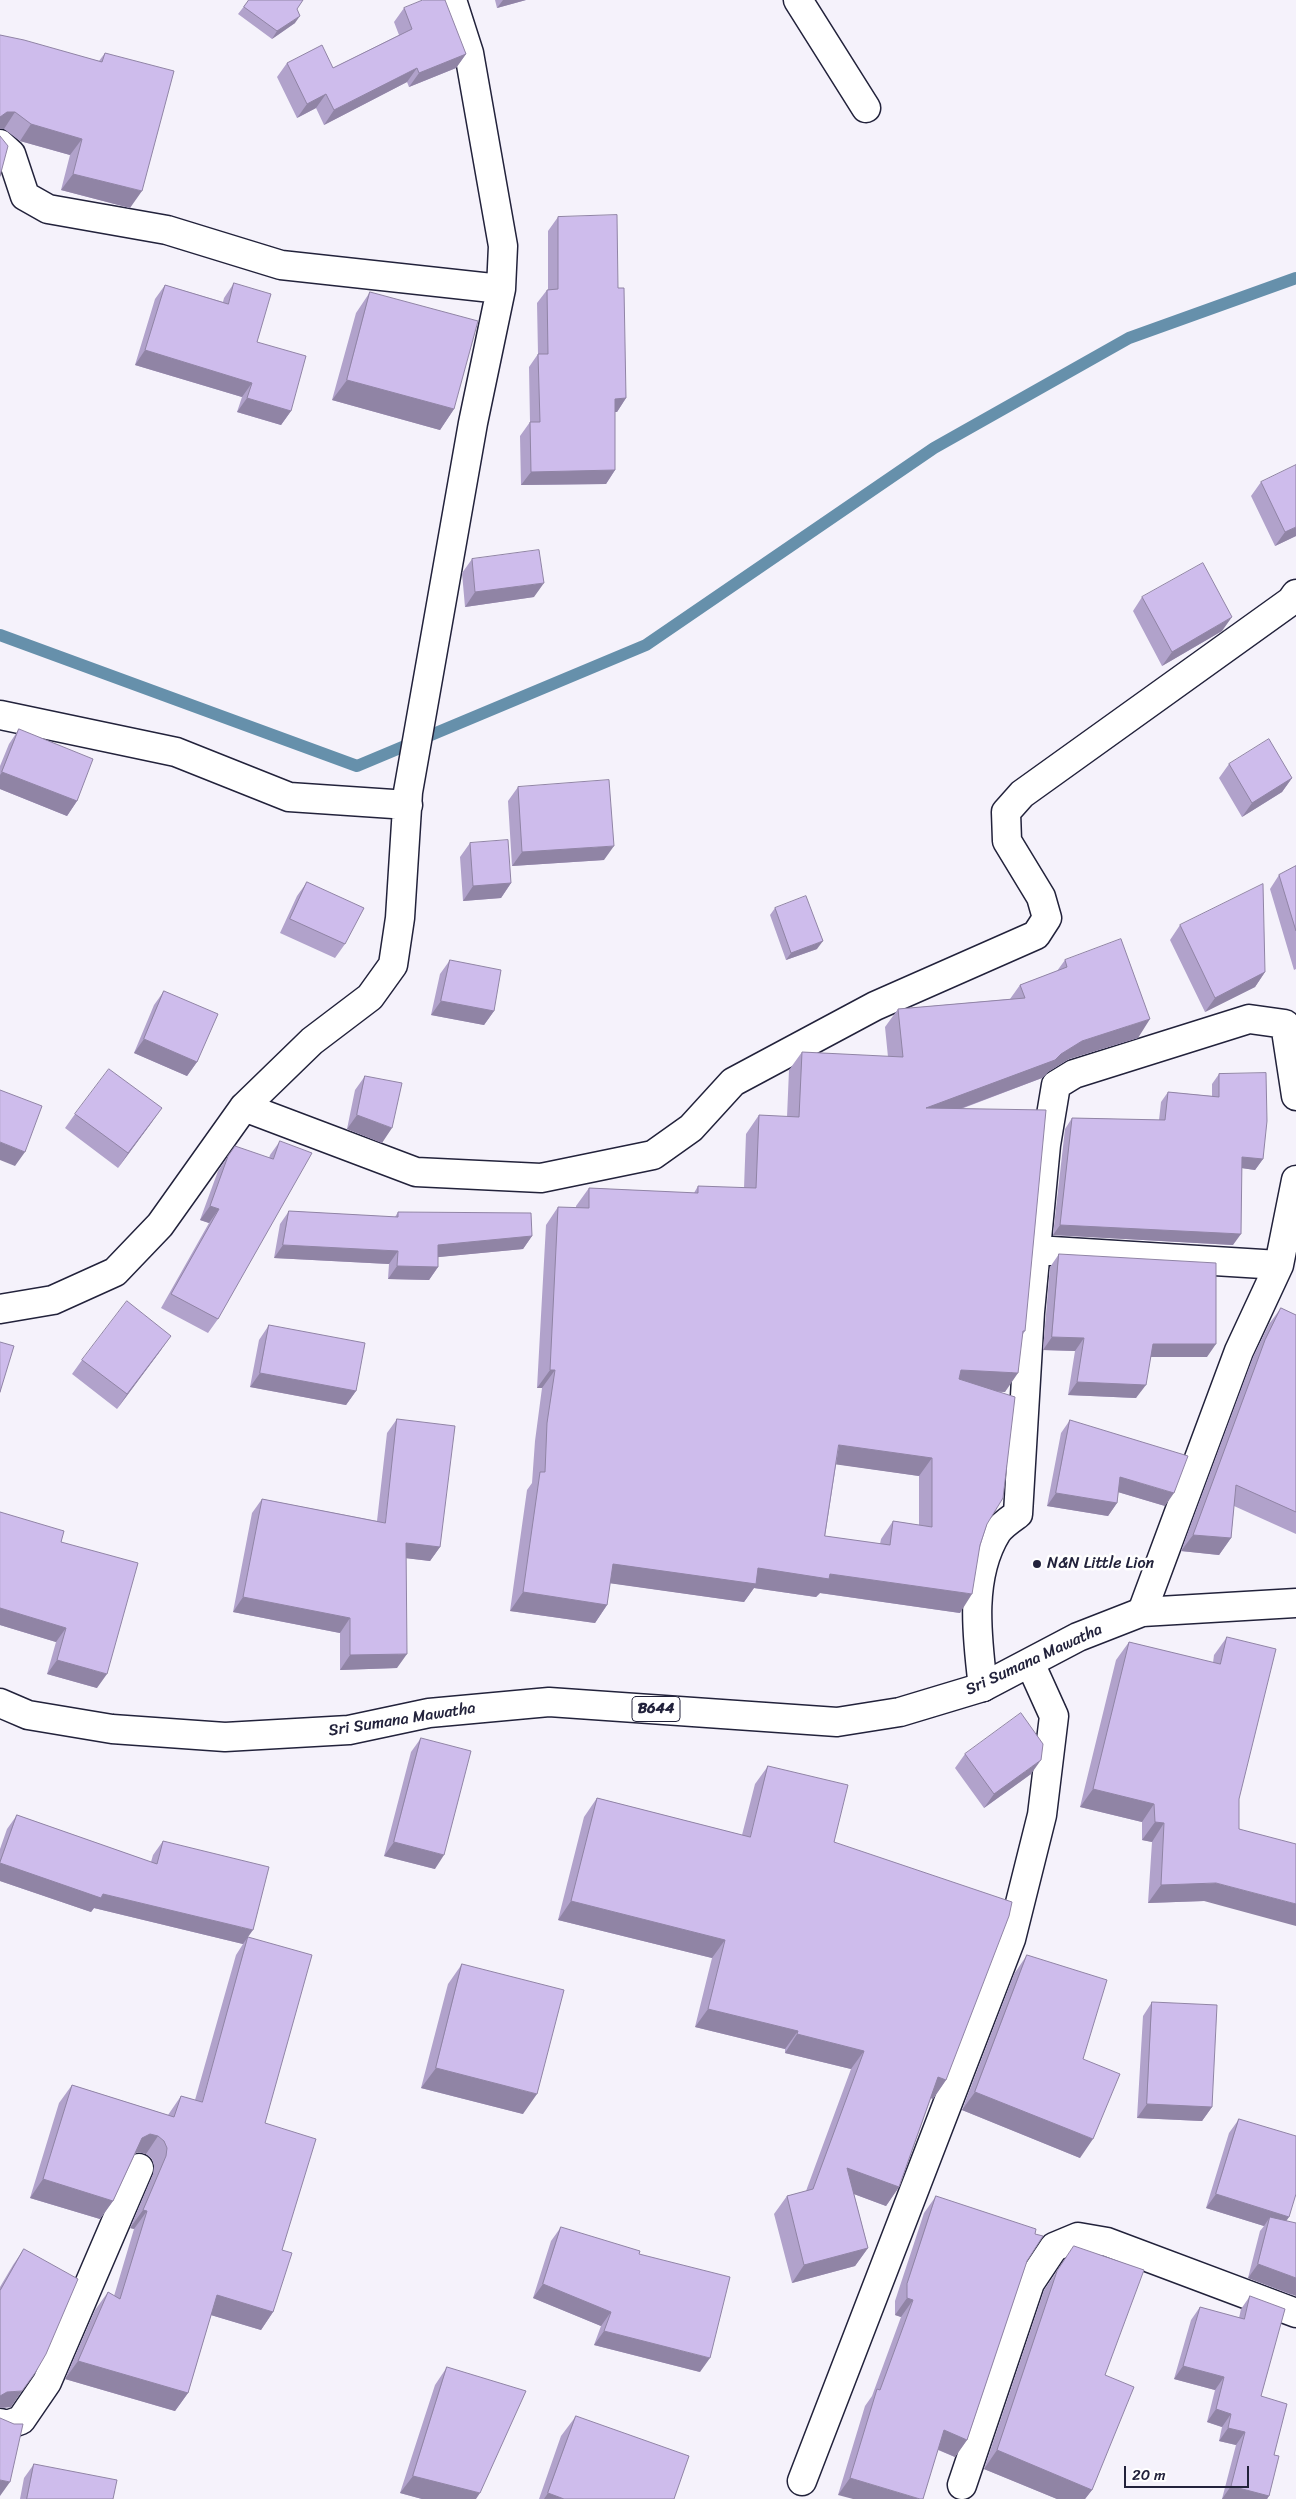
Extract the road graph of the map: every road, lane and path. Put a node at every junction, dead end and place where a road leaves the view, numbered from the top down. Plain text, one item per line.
1 (452, 0) edge
2 (798, 0) edge
3 (866, 108) dead end
4 (0, 144) edge
5 (501, 289) junction
6 (1296, 594) edge
7 (0, 715) edge
8 (408, 798) junction
9 (1296, 1096) edge
10 (244, 1107) junction
11 (1296, 1180) edge
12 (1036, 1250) junction
13 (1279, 1264) junction
14 (0, 1309) edge
15 (1296, 1603) edge
16 (1142, 1612) junction
17 (1030, 1663) junction
18 (983, 1687) junction
19 (0, 1703) edge
20 (139, 2168) edge
21 (1296, 2313) edge
22 (0, 2423) edge
23 (802, 2481) dead end
24 (962, 2485) dead end

1 - 5 street
2 - 3 street
4 - 5 street
5 - 8 street
6 - 10 street
7 - 8 street
8 - 10 street
9 - 12 street
10 - 14 street
11 - 13 street
12 - 13 street
12 - 18 street
13 - 16 street
15 - 16 street, Sri Sumana Mawatha / B644
16 - 17 street, Sri Sumana Mawatha / B644
17 - 18 street, Sri Sumana Mawatha / B644
17 - 23 street
18 - 19 street, Sri Sumana Mawatha / B644
20 - 22 street
21 - 24 street

